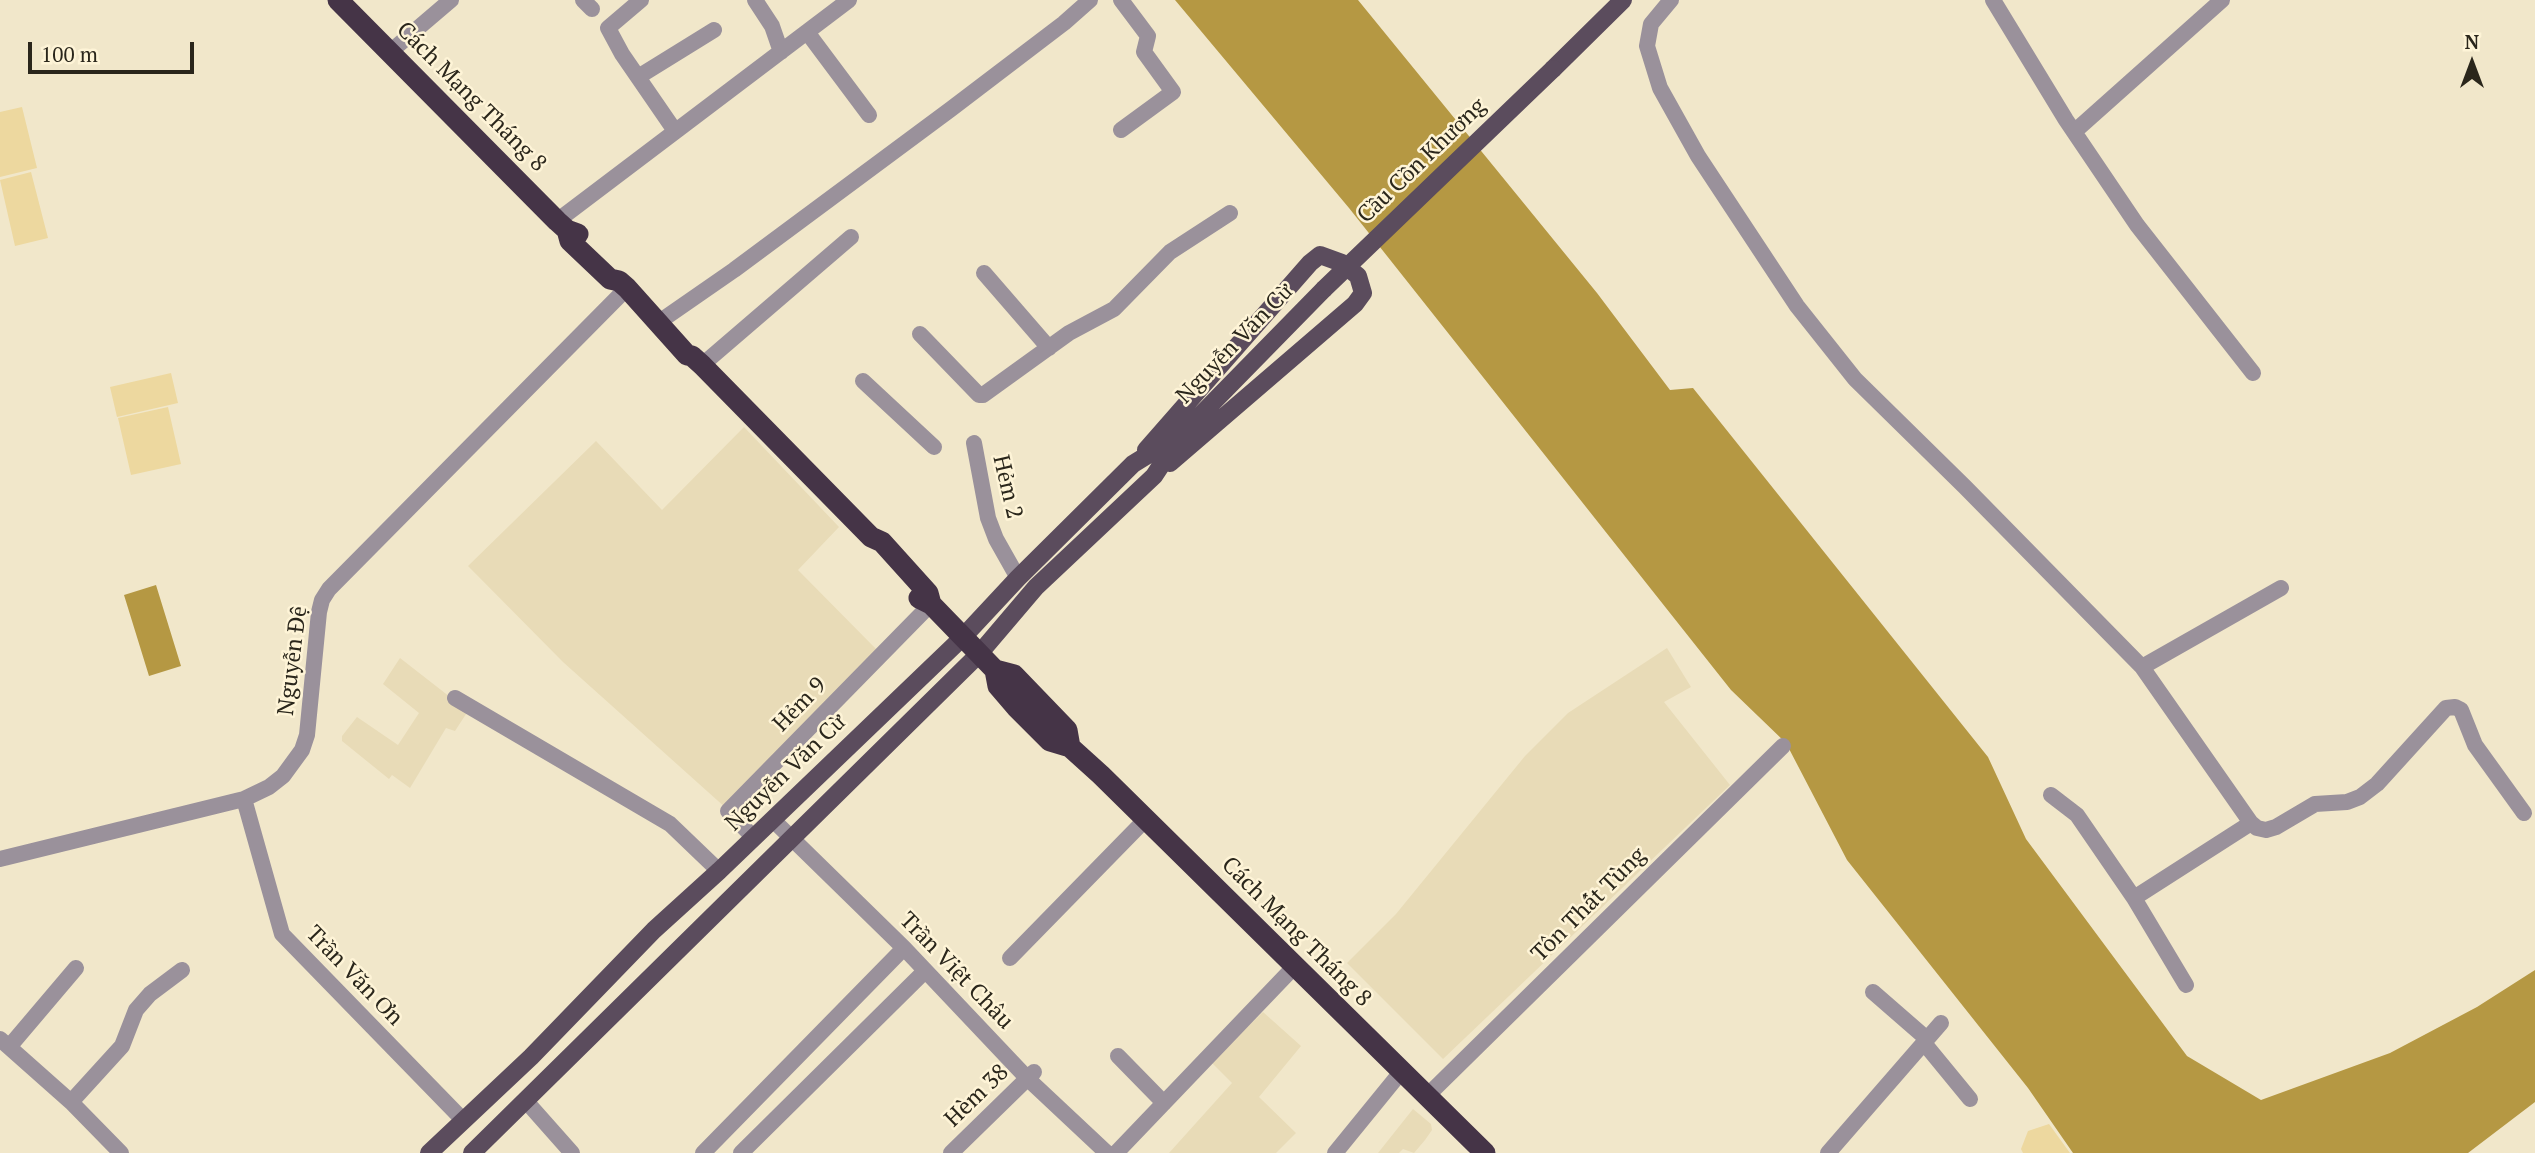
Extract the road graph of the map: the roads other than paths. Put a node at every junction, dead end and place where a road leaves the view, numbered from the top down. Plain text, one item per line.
1 (338, 0) edge
2 (451, 0) edge
3 (641, 0) edge
4 (755, 0) edge
5 (849, 0) edge
6 (1090, 0) edge
7 (1121, 0) edge
8 (1623, 0) edge
9 (1671, 0) edge
10 (1993, 0) edge
11 (2222, 0) edge
12 (714, 30) dead end
13 (807, 32) junction
14 (390, 52) junction
15 (780, 52) junction
16 (638, 77) junction
17 (869, 115) dead end
18 (1121, 130) dead end
19 (675, 131) junction
20 (2074, 132) junction
21 (1230, 213) dead end
22 (562, 226) junction
23 (851, 237) dead end
24 (984, 274) dead end
25 (623, 284) junction
26 (1325, 289) joint
27 (661, 324) junction
28 (920, 334) dead end
29 (1049, 348) junction
30 (697, 360) junction
31 (2253, 373) dead end
32 (863, 381) dead end
33 (1181, 435) junction
34 (974, 443) dead end
35 (934, 447) dead end
36 (1133, 464) junction
37 (1154, 476) junction
38 (1018, 578) junction
39 (2281, 588) dead end
40 (931, 604) junction
41 (963, 637) junction
42 (979, 654) junction
43 (2142, 667) junction
44 (455, 698) dead end
45 (1783, 746) dead end
46 (2051, 795) dead end
47 (244, 799) junction
48 (2524, 813) dead end
49 (773, 820) junction
50 (1144, 820) junction
51 (2250, 823) junction
52 (791, 837) junction
53 (754, 838) junction
54 (0, 859) edge
55 (719, 872) junction
56 (2134, 898) junction
57 (904, 948) junction
58 (1010, 958) dead end
59 (1294, 967) junction
60 (76, 968) dead end
61 (182, 970) dead end
62 (925, 971) junction
63 (2186, 985) dead end
64 (1873, 992) dead end
65 (1941, 1023) dead end
66 (1925, 1041) junction
67 (4, 1043) edge
68 (1118, 1056) dead end
69 (1401, 1072) junction
70 (1031, 1076) junction
71 (1427, 1096) junction
72 (1970, 1099) dead end
73 (525, 1100) junction
74 (71, 1102) junction
75 (1164, 1103) junction
76 (463, 1120) junction
77 (121, 1153) edge
78 (429, 1153) edge
79 (472, 1153) edge
80 (572, 1153) edge
81 (703, 1153) edge
82 (741, 1153) edge
83 (951, 1153) edge
84 (1107, 1153) edge
85 (1116, 1153) edge
86 (1335, 1153) edge
87 (1485, 1153) edge
88 (1828, 1153) edge

1 - 14 highway, Cách Mạng Tháng 8
2 - 14 street
3 - 16 street
4 - 15 street
5 - 13 street
6 - 27 street
7 - 18 street
8 - 26 main road, Cầu Cồn Khương, bridge
9 - 43 street
10 - 20 street
11 - 20 street
12 - 16 street
13 - 15 street
13 - 17 street
14 - 22 highway, Cách Mạng Tháng 8
15 - 19 street
16 - 19 street
19 - 22 street
20 - 31 street
21 - 29 street
22 - 25 highway, Cách Mạng Tháng 8
23 - 30 street
24 - 29 street
25 - 27 highway, Cách Mạng Tháng 8
25 - 47 street, Nguyễn Đệ
26 - 33 main road, Nguyễn Văn Cừ
27 - 30 highway, Cách Mạng Tháng 8
28 - 29 street
30 - 40 highway, Cách Mạng Tháng 8
32 - 35 street
33 - 36 main road, Nguyễn Văn Cừ
33 - 37 main road, Nguyễn Văn Cừ
34 - 38 street, Hẻm 2
36 - 37 main road
36 - 38 main road, Nguyễn Văn Cừ
37 - 42 main road, Nguyễn Văn Cừ
38 - 41 main road, Nguyễn Văn Cừ
39 - 43 street
40 - 41 highway, Cách Mạng Tháng 8
40 - 53 street, Hẻm 9
41 - 42 highway, Cách Mạng Tháng 8
41 - 49 main road, Nguyễn Văn Cừ
42 - 50 highway, Cách Mạng Tháng 8
42 - 52 main road, Nguyễn Văn Cừ
43 - 51 street
44 - 55 street
45 - 71 street, Tôn Thất Tùng
46 - 56 street
47 - 54 street, Nguyễn Đệ
47 - 76 street, Trần Văn Ơn
48 - 51 street
49 - 52 street, Trần Việt Châu
49 - 53 main road, Nguyễn Văn Cừ
50 - 58 street
50 - 59 highway, Cách Mạng Tháng 8
51 - 56 street
52 - 57 street, Trần Việt Châu
52 - 73 main road, Nguyễn Văn Cừ
53 - 55 main road, Nguyễn Văn Cừ
55 - 76 main road, Nguyễn Văn Cừ
56 - 63 street
57 - 62 street, Trần Việt Châu
57 - 81 street
59 - 69 highway, Cách Mạng Tháng 8
59 - 75 street
60 - 67 street
61 - 74 street
62 - 70 street, Trần Việt Châu
62 - 82 street
64 - 66 street
65 - 66 street
66 - 72 street
66 - 88 street
67 - 74 street
68 - 75 street
69 - 71 highway, Cách Mạng Tháng 8
69 - 86 street
70 - 83 street, Hèm 38
70 - 84 street, Trần Việt Châu
71 - 87 highway, Cách Mạng Tháng 8
73 - 79 main road, Nguyễn Văn Cừ
73 - 80 street
74 - 77 street
75 - 85 street
76 - 78 main road, Nguyễn Văn Cừ

